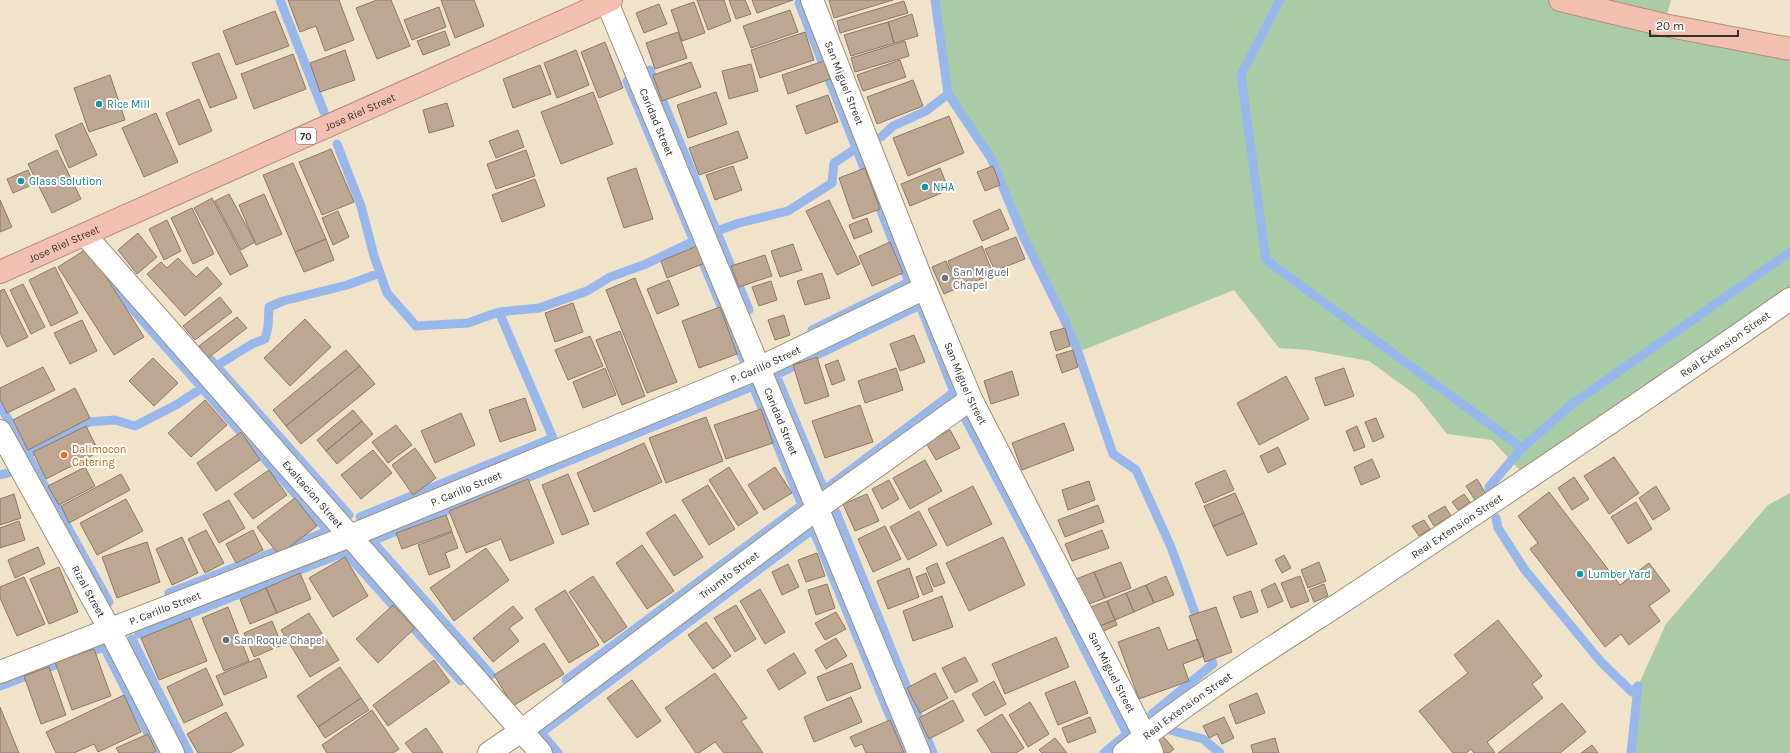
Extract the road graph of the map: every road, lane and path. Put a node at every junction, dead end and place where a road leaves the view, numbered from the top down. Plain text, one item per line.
1 (812, 0) edge
2 (1560, 0) edge
3 (609, 1) edge
4 (1790, 49) edge
5 (85, 235) junction
6 (0, 272) edge
7 (926, 288) junction
8 (1790, 299) edge
9 (759, 368) junction
10 (971, 399) junction
11 (0, 431) edge
12 (818, 508) junction
13 (350, 536) junction
14 (110, 630) junction
15 (0, 672) edge
16 (521, 731) junction
17 (1148, 745) edge
18 (173, 753) edge
19 (489, 753) edge
20 (541, 753) edge
21 (919, 753) edge
22 (1124, 753) edge

1 - 7 street, San Miguel Street
2 - 4 highway
3 - 5 highway, Jose Riel Street / 70
3 - 9 street, Caridad Street
5 - 6 highway, Jose Riel Street / 70
5 - 13 street, Exaltacion Street
7 - 9 street, P. Carillo Street
7 - 10 street, San Miguel Street
8 - 17 street, Real Extension Street
9 - 12 street, Caridad Street
9 - 13 street, P. Carillo Street
10 - 12 street, Triumfo Street
10 - 17 street, San Miguel Street
11 - 14 street, Rizal Street
12 - 16 street, Triumfo Street
12 - 21 street, Caridad Street
13 - 14 street, P. Carillo Street
13 - 16 street, Exaltacion Street
14 - 15 street, P. Carillo Street
14 - 18 street, Rizal Street
16 - 19 street, Triumfo Street
16 - 20 street, Exaltacion Street
17 - 22 street, Real Extension Street

